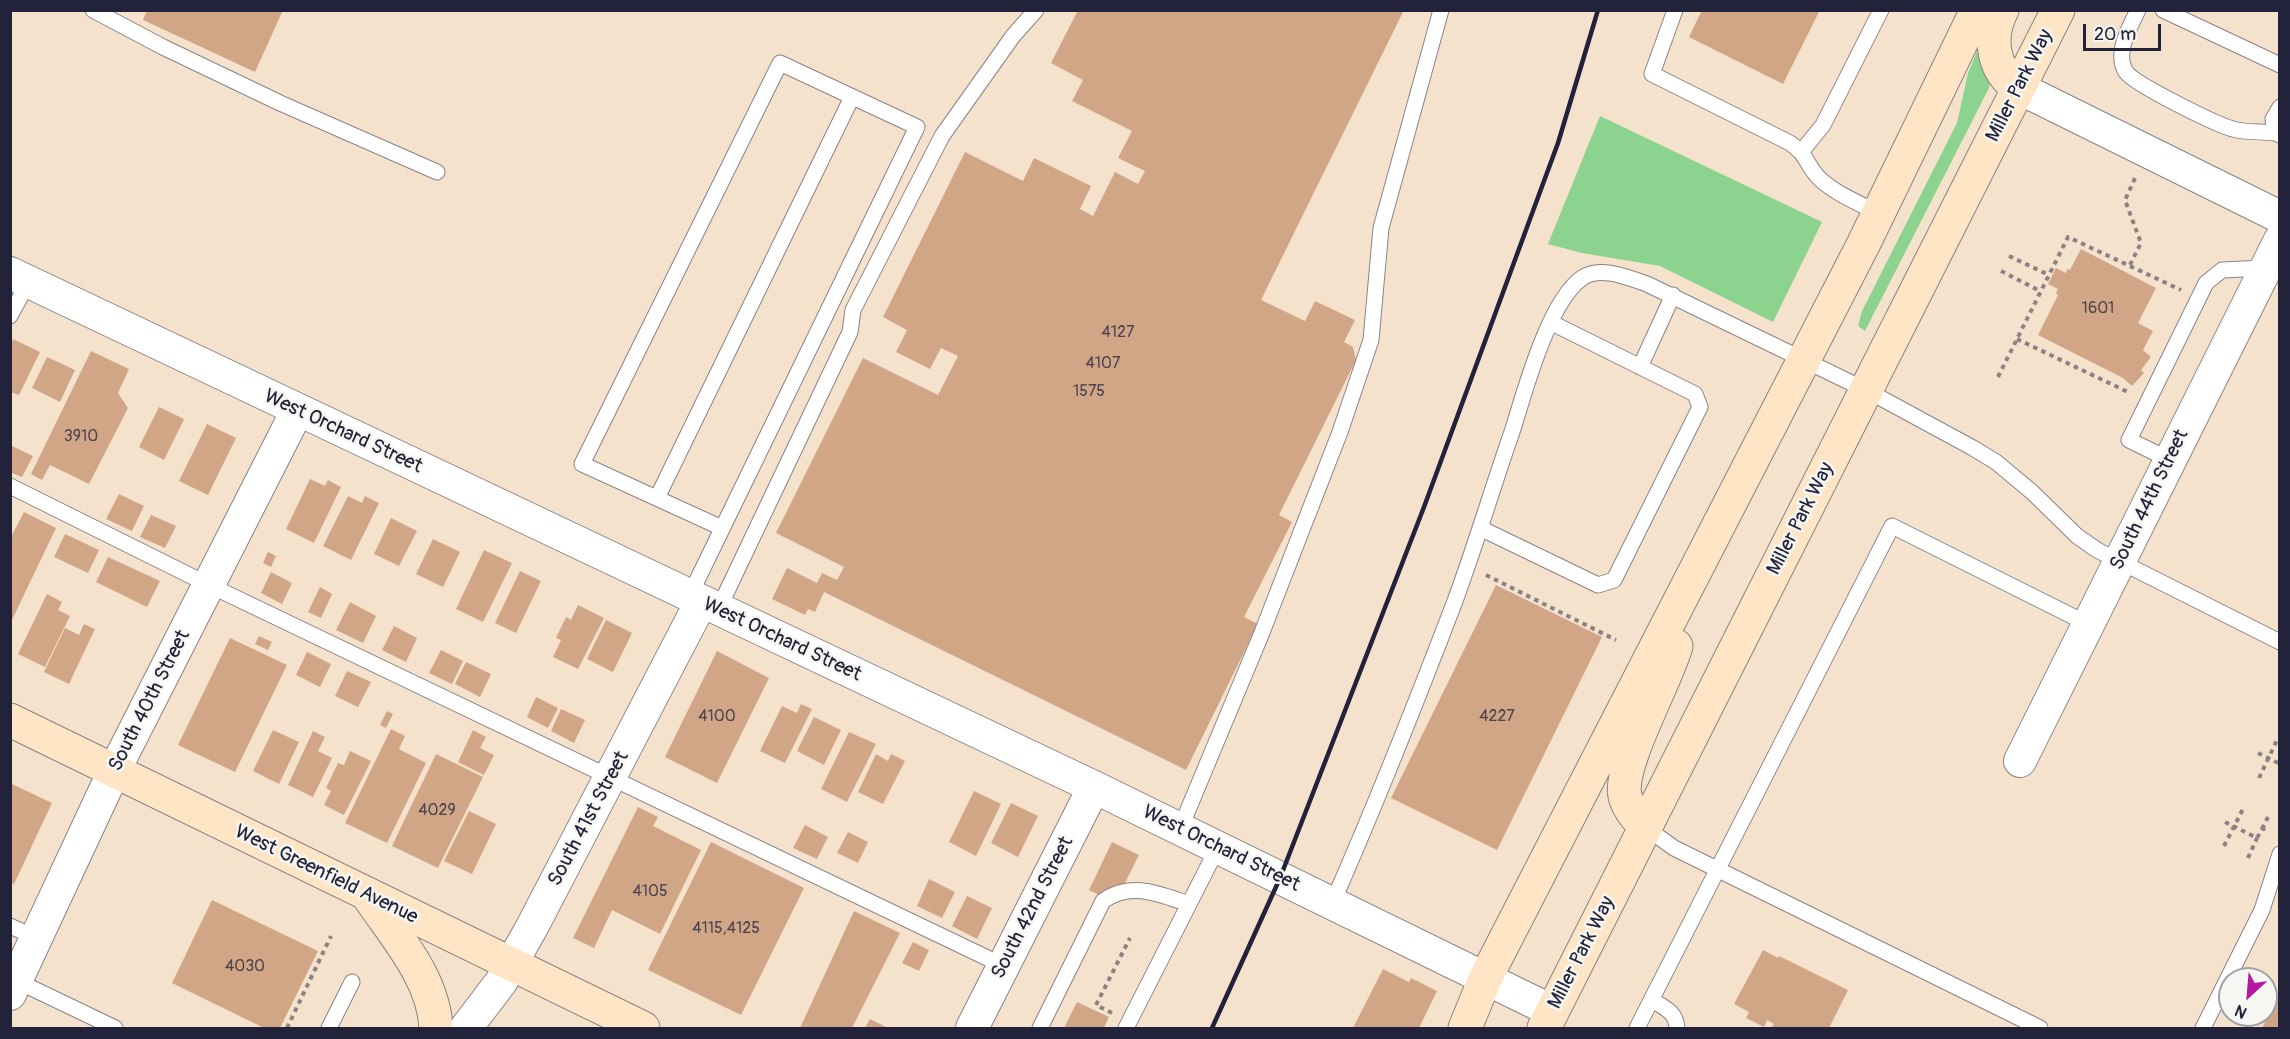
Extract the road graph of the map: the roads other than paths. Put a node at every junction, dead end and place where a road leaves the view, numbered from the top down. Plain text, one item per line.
1 (93, 10) edge
2 (1036, 10) edge
3 (1441, 10) edge
4 (1674, 10) edge
5 (1881, 10) edge
6 (1977, 10) edge
7 (2002, 10) edge
8 (2058, 10) edge
9 (2138, 10) edge
10 (2163, 10) edge
11 (2280, 65) edge
12 (2019, 88) junction
13 (852, 97) junction
14 (2280, 107) edge
15 (2277, 134) edge
16 (1802, 151) junction
17 (437, 172) dead end
18 (1878, 213) junction
19 (2280, 217) edge
20 (2280, 240) edge
21 (2265, 268) junction
22 (20, 277) edge
23 (1673, 296) junction
24 (10, 316) edge
25 (1552, 323) junction
26 (1803, 360) junction
27 (1640, 367) junction
28 (1866, 390) junction
29 (297, 411) junction
30 (2170, 460) junction
31 (10, 486) edge
32 (657, 498) junction
33 (722, 528) junction
34 (1480, 528) junction
35 (1702, 558) junction
36 (2119, 561) junction
37 (209, 585) junction
38 (703, 603) junction
39 (2088, 624) junction
40 (2280, 642) edge
41 (10, 720) edge
42 (2020, 761) dead end
43 (114, 771) junction
44 (612, 777) junction
45 (1094, 787) junction
46 (1645, 827) junction
47 (1180, 829) junction
48 (1218, 847) junction
49 (2280, 854) edge
50 (1718, 869) junction
51 (368, 895) junction
52 (1190, 904) junction
53 (1332, 904) junction
54 (24, 932) edge
55 (511, 966) junction
56 (1004, 966) junction
57 (1485, 979) junction
58 (352, 982) dead end
59 (14, 988) edge
60 (1652, 1000) junction
61 (1548, 1020) edge
62 (115, 1029) edge
63 (329, 1029) edge
64 (436, 1029) edge
65 (466, 1029) edge
66 (643, 1029) edge
67 (972, 1029) edge
68 (1040, 1029) edge
69 (1126, 1029) edge
70 (1465, 1029) edge
71 (1637, 1029) edge
72 (1677, 1029) edge
73 (2040, 1029) edge
74 (2203, 1029) edge

1 - 17 lane
2 - 38 lane
3 - 47 lane
4 - 16 lane
5 - 16 lane
6 - 18 main road
7 - 12 main road
8 - 12 main road, Miller Park Way
9 - 15 lane
10 - 11 lane
12 - 19 street
12 - 28 main road, Miller Park Way
13 - 32 lane
13 - 32 lane
13 - 33 lane
14 - 15 lane
16 - 18 lane
18 - 26 main road
20 - 21 street, South 44th Street
21 - 30 street, South 44th Street
21 - 30 lane
22 - 24 lane
22 - 29 street, West Orchard Street
23 - 25 lane
23 - 26 lane
23 - 27 lane
25 - 27 lane
25 - 34 lane
26 - 28 lane
26 - 35 main road
27 - 34 lane
28 - 36 lane
28 - 46 main road, Miller Park Way
29 - 37 street, South 40th Street
29 - 38 street, West Orchard Street
30 - 36 street, South 44th Street
31 - 37 lane
32 - 33 lane
33 - 38 lane
34 - 53 lane
35 - 46 main road
35 - 57 main road
36 - 39 street, South 44th Street
36 - 40 lane
37 - 43 street, South 40th Street
37 - 44 lane
38 - 44 street, South 41st Street
38 - 45 street, West Orchard Street
39 - 42 street, South 44th Street
39 - 50 lane
41 - 43 main road, West Greenfield Avenue
43 - 51 main road, West Greenfield Avenue
43 - 54 street, South 40th Street
44 - 55 street, South 41st Street
44 - 56 lane
45 - 47 street, West Orchard Street
45 - 56 street, South 42nd Street
46 - 50 lane
46 - 61 main road, Miller Park Way
47 - 48 street, West Orchard Street
48 - 52 lane
48 - 53 street, West Orchard Street
49 - 74 lane
50 - 60 lane
50 - 73 lane
51 - 55 main road, West Greenfield Avenue
51 - 64 main road
52 - 68 lane
52 - 69 lane
53 - 57 street, West Orchard Street
54 - 59 street, South 40th Street
55 - 65 street, South 41st Street
55 - 66 main road, West Greenfield Avenue
56 - 67 street, South 42nd Street
57 - 61 street, West Orchard Street
57 - 70 main road
58 - 63 lane
59 - 62 lane
60 - 71 lane
60 - 72 lane

